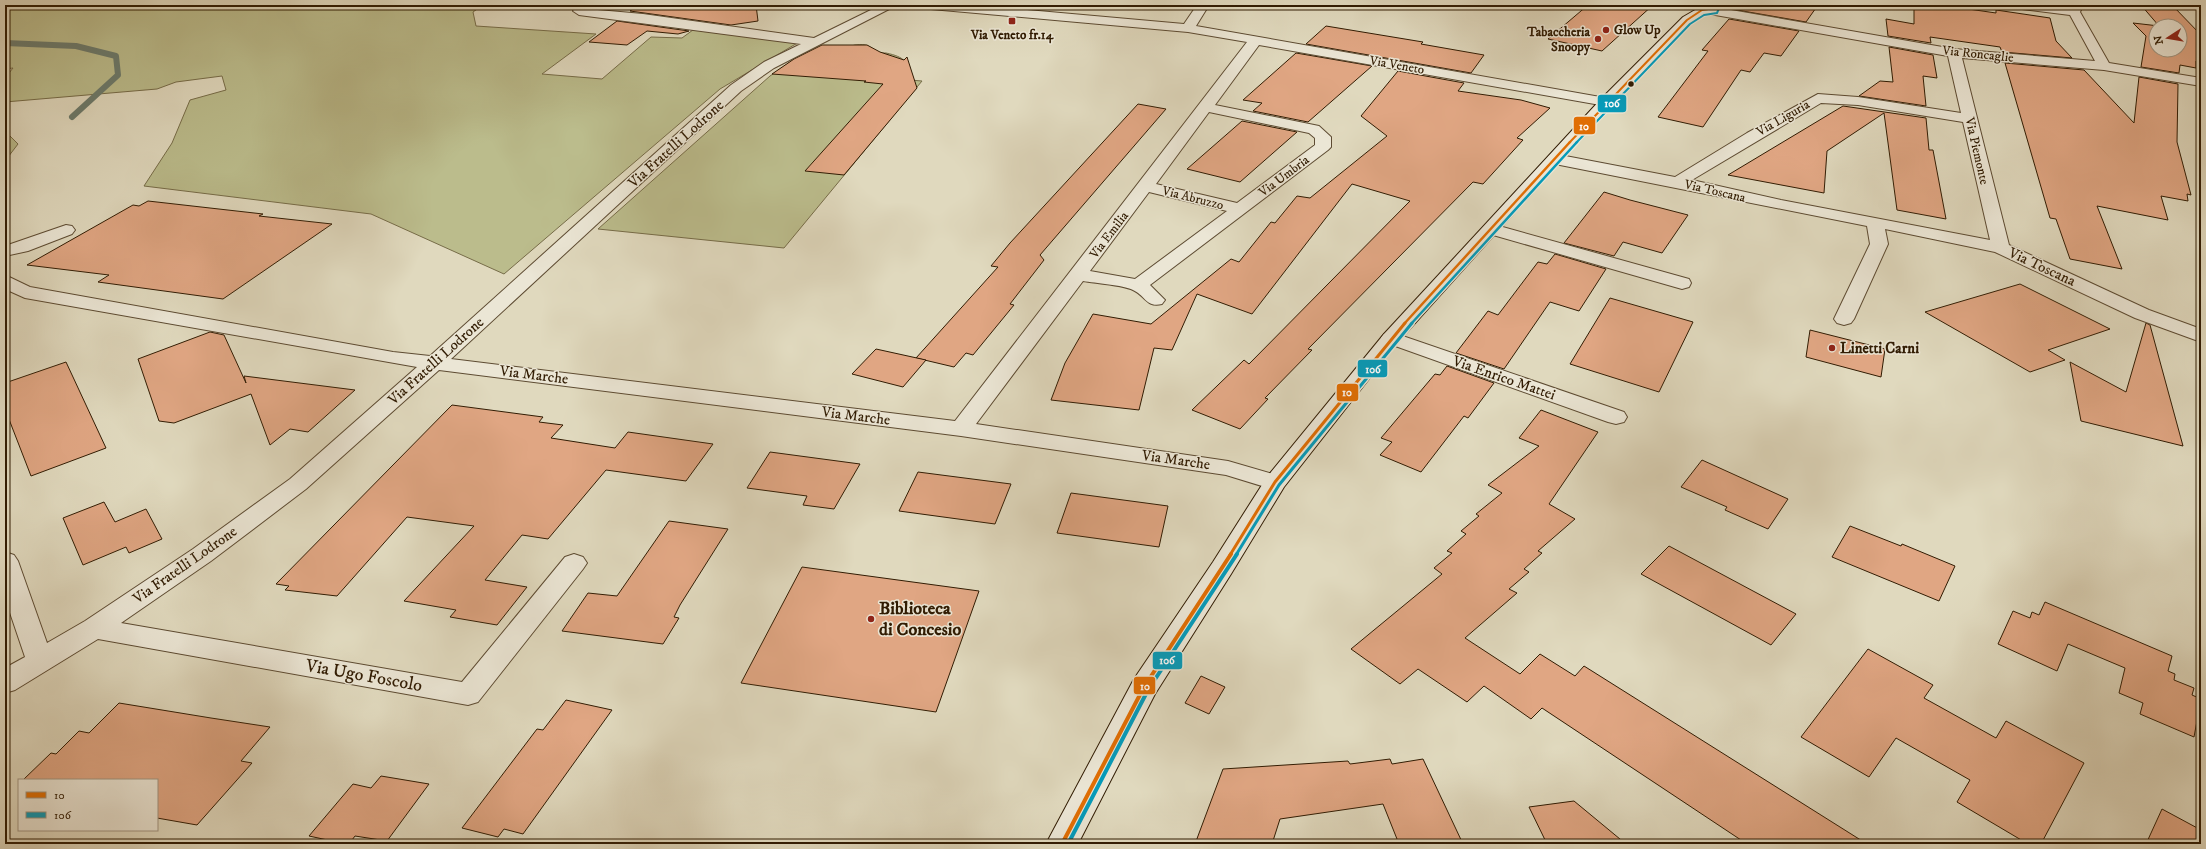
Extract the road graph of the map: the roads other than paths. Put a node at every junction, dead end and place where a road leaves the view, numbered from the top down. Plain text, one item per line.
1 (891, 5) edge
2 (931, 5) edge
3 (1203, 5) edge
4 (2022, 5) edge
5 (1711, 8) edge
6 (2076, 9) edge
7 (580, 11) dead end
8 (1188, 28) junction
9 (1256, 40) junction
10 (815, 42) junction
11 (1954, 53) junction
12 (2104, 66) junction
13 (2201, 82) edge
14 (1606, 102) junction
15 (1205, 107) junction
16 (1970, 119) junction
17 (1555, 159) junction
18 (1678, 182) junction
19 (1145, 186) junction
20 (1240, 209) junction
21 (1875, 222) junction
22 (1492, 229) junction
23 (66, 230) dead end
24 (2001, 248) junction
25 (5, 251) edge
26 (1078, 275) junction
27 (5, 281) edge
28 (1682, 283) dead end
29 (1139, 285) junction
30 (1155, 300) dead end
31 (1844, 319) dead end
32 (2201, 336) edge
33 (1390, 338) junction
34 (434, 364) junction
35 (1616, 417) dead end
36 (961, 430) junction
37 (1275, 482) junction
38 (5, 561) edge
39 (574, 563) dead end
40 (94, 628) junction
41 (40, 661) junction
42 (5, 682) edge
43 (1062, 844) edge

1 - 10 street, Via Fratelli Lodrone
2 - 8 street, Via Veneto
3 - 8 street
4 - 6 street
5 - 11 street, Via Roncaglie
5 - 14 street
6 - 12 street
7 - 10 street
8 - 9 street, Via Veneto
9 - 14 street, Via Veneto
9 - 15 street, Via Emilia
10 - 34 street, Via Fratelli Lodrone
11 - 12 street, Via Roncaglie
11 - 16 street, Via Piemonte
12 - 13 street, Via Roncaglie
14 - 17 street
15 - 19 street, Via Emilia
15 - 20 street, Via Umbria
16 - 18 street, Via Liguria
16 - 24 street, Via Piemonte
17 - 18 street, Via Toscana
17 - 22 street
18 - 21 street, Via Toscana
19 - 20 street, Via Abruzzo
19 - 26 street, Via Emilia
20 - 29 street, Via Umbria
21 - 24 street, Via Toscana
21 - 31 street
22 - 28 street
22 - 33 street
23 - 25 street
24 - 32 street, Via Toscana
26 - 29 street
26 - 36 street, Via Emilia
27 - 34 street, Via Marche
29 - 30 street
33 - 35 street, Via Enrico Mattei
33 - 37 street
34 - 36 street, Via Marche
34 - 40 street, Via Fratelli Lodrone
36 - 37 street, Via Marche
37 - 43 street
38 - 41 street
39 - 40 street, Via Ugo Foscolo
40 - 41 street, Via Fratelli Lodrone
41 - 42 street, Via Fratelli Lodrone

